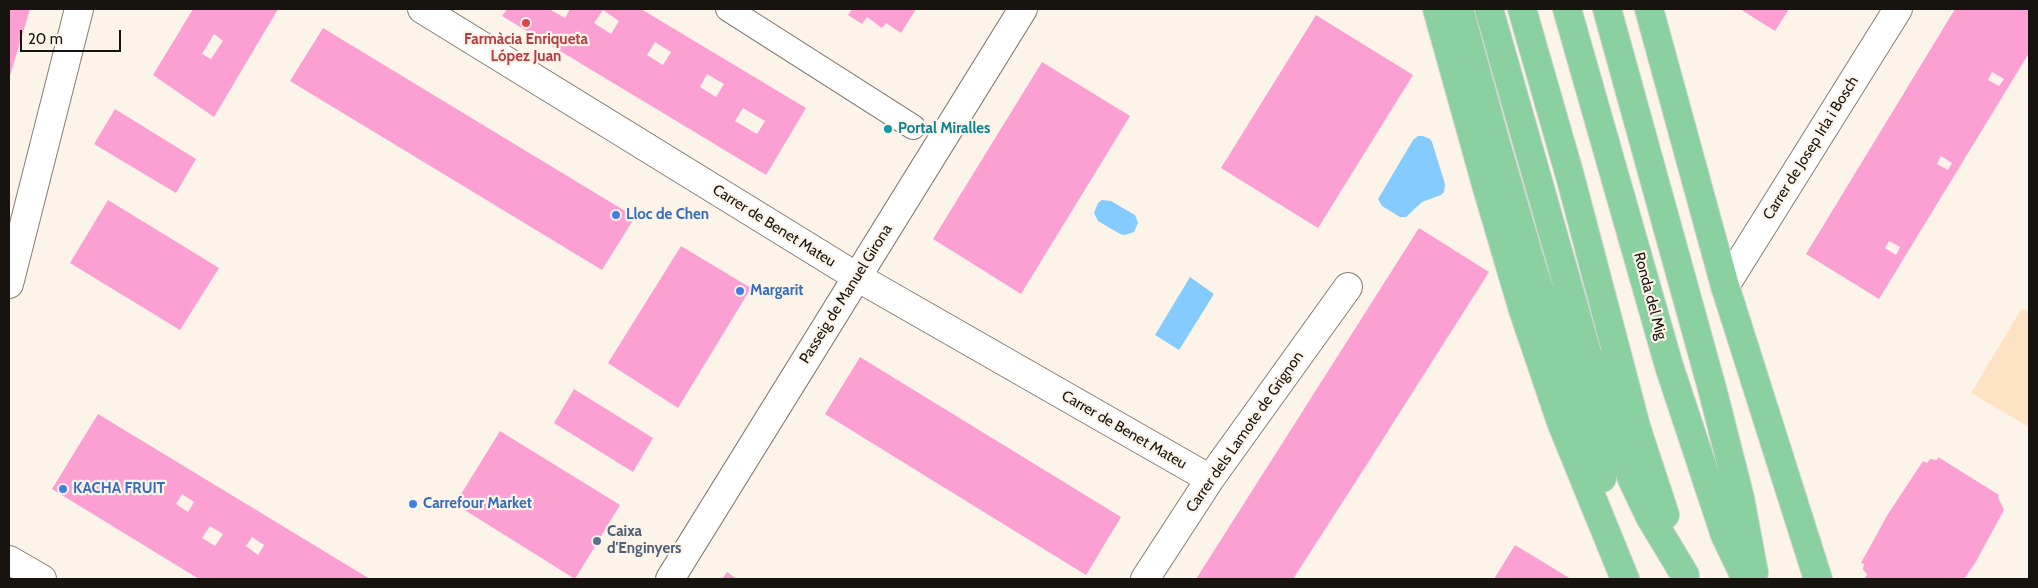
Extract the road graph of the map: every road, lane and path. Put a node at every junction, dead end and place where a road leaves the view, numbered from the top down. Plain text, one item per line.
1 (79, 9) edge
2 (422, 9) edge
3 (728, 9) edge
4 (1023, 9) edge
5 (1437, 9) edge
6 (1459, 9) edge
7 (1489, 9) edge
8 (1522, 9) edge
9 (1567, 9) edge
10 (1607, 9) edge
11 (1649, 9) edge
12 (1898, 9) edge
13 (913, 126) dead end
14 (857, 277) junction
15 (9, 284) edge
16 (1725, 286) junction
17 (1348, 287) dead end
18 (1210, 479) junction
19 (9, 560) edge
20 (1686, 577) edge
21 (42, 579) edge
22 (670, 579) edge
23 (1145, 579) edge
24 (1625, 579) edge
25 (1632, 579) edge
26 (1746, 579) edge
27 (1756, 579) edge
28 (1818, 579) edge

1 - 15 street
2 - 14 street, Carrer de Benet Mateu
3 - 13 street
4 - 14 street, Passeig de Manuel Girona
5 - 24 main road
6 - 25 main road
7 - 20 main road
8 - 20 main road
9 - 26 main road, Ronda del Mig
10 - 27 main road
11 - 16 main road
12 - 16 street, Carrer de Josep Irla i Bosch
14 - 18 street, Carrer de Benet Mateu
14 - 22 street, Passeig de Manuel Girona
16 - 28 main road
17 - 18 street, Carrer dels Lamote de Grignon
18 - 23 street, Carrer dels Lamote de Grignon
19 - 21 street

